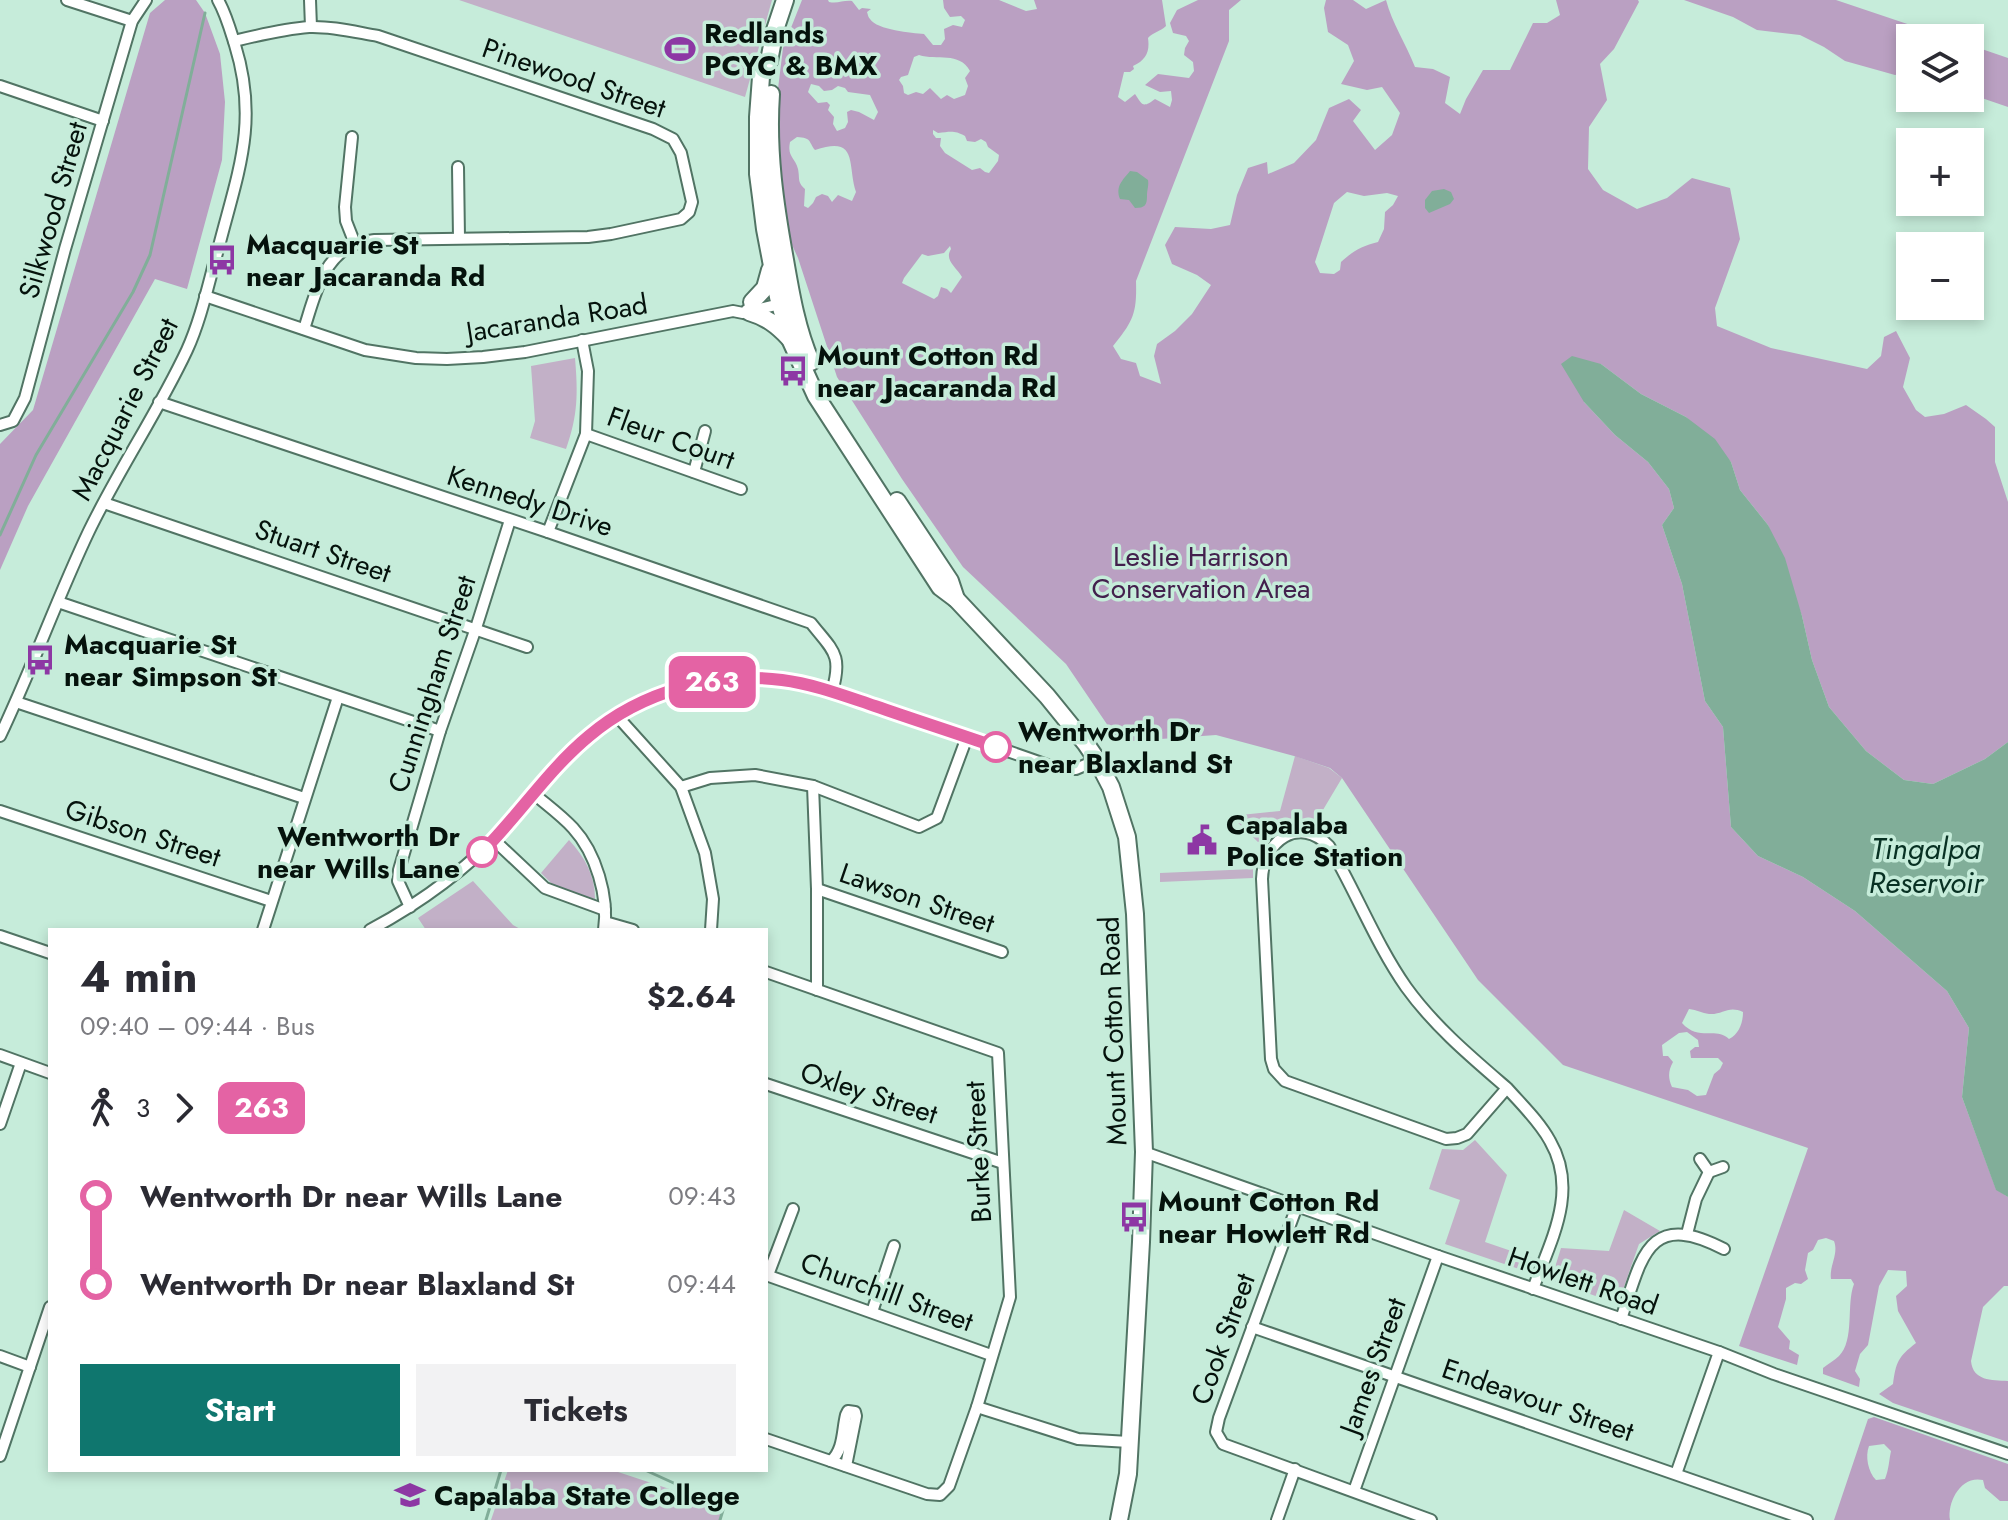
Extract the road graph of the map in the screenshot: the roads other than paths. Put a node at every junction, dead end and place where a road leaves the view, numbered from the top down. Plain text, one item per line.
1 (67, 0) edge
2 (146, 0) edge
3 (218, 0) edge
4 (310, 0) edge
5 (785, 0) edge
6 (132, 21) junction
7 (311, 27) junction
8 (234, 41) junction
9 (769, 61) junction
10 (0, 86) edge
11 (103, 121) junction
12 (352, 137) dead end
13 (458, 167) dead end
14 (459, 238) junction
15 (355, 244) junction
16 (771, 267) junction
17 (205, 296) junction
18 (785, 299) junction
19 (745, 308) junction
20 (304, 329) junction
21 (790, 339) junction
22 (582, 340) junction
23 (159, 402) junction
24 (0, 425) edge
25 (705, 431) dead end
26 (586, 434) junction
27 (694, 472) junction
28 (741, 489) dead end
29 (104, 503) junction
30 (510, 520) junction
31 (548, 532) junction
32 (956, 599) junction
33 (58, 602) junction
34 (476, 628) junction
35 (527, 647) dead end
36 (832, 692) junction
37 (338, 697) junction
38 (16, 702) junction
39 (617, 716) junction
40 (440, 731) junction
41 (0, 736) edge
42 (967, 737) junction
43 (1097, 760) junction
44 (813, 786) junction
45 (681, 787) junction
46 (534, 794) junction
47 (304, 798) junction
48 (0, 811) edge
49 (494, 840) junction
50 (817, 889) junction
51 (271, 901) junction
52 (410, 907) junction
53 (605, 910) junction
54 (604, 926) edge
55 (264, 928) edge
56 (373, 928) edge
57 (711, 928) edge
58 (0, 936) edge
59 (48, 952) edge
60 (1002, 952) dead end
61 (768, 973) edge
62 (817, 990) junction
63 (0, 1055) edge
64 (21, 1063) junction
65 (48, 1072) edge
66 (768, 1085) edge
67 (1507, 1088) junction
68 (0, 1124) edge
69 (1144, 1152) junction
70 (1700, 1159) dead end
71 (1003, 1163) junction
72 (1723, 1167) dead end
73 (1709, 1172) junction
74 (1297, 1206) junction
75 (793, 1209) dead end
76 (1719, 1231) dead end
77 (1687, 1234) junction
78 (1713, 1244) junction
79 (894, 1246) dead end
80 (1724, 1249) dead end
81 (1438, 1256) junction
82 (768, 1272) edge
83 (768, 1275) edge
84 (1533, 1289) junction
85 (872, 1312) junction
86 (48, 1313) edge
87 (1621, 1319) junction
88 (1252, 1327) junction
89 (1719, 1352) junction
90 (991, 1355) junction
91 (0, 1356) edge
92 (30, 1367) junction
93 (1395, 1376) junction
94 (977, 1407) junction
95 (768, 1440) edge
96 (1129, 1442) junction
97 (2008, 1454) edge
98 (0, 1456) edge
99 (831, 1461) junction
100 (846, 1466) junction
101 (1295, 1469) junction
102 (1676, 1474) junction
103 (1354, 1491) junction
104 (1424, 1519) edge
105 (1119, 1520) edge
106 (1277, 1520) edge
107 (1807, 1520) edge

1 - 6 street
2 - 6 street, Silkwood Street
3 - 8 street, Macquarie Street
4 - 7 street
5 - 9 main road, Mount Cotton Road
6 - 11 street, Silkwood Street
7 - 8 street, Pinewood Street
7 - 14 street, Pinewood Street
8 - 17 street, Macquarie Street
9 - 16 main road, Mount Cotton Road
9 - 18 main road, Mount Cotton Road
10 - 11 street
11 - 24 street, Silkwood Street
12 - 15 street
13 - 14 street
14 - 15 street, Pinewood Street
15 - 20 street
16 - 18 main road, Mount Cotton Road
16 - 19 main road
17 - 20 street, Jacaranda Road
17 - 23 street, Macquarie Street
18 - 19 street, Jacaranda Road
18 - 21 main road, Mount Cotton Road
18 - 32 main road, Mount Cotton Road
19 - 21 main road
19 - 22 street, Jacaranda Road
20 - 22 street, Jacaranda Road
21 - 32 main road, Mount Cotton Road
22 - 26 street
23 - 29 street, Macquarie Street
23 - 30 street, Kennedy Drive
25 - 27 street
26 - 27 street, Fleur Court
26 - 31 street
27 - 28 street, Fleur Court
29 - 33 street, Macquarie Street
29 - 34 street, Stuart Street
30 - 31 street, Kennedy Drive
30 - 34 street, Cunningham Street
31 - 36 street, Kennedy Drive
32 - 43 main road, Mount Cotton Road
33 - 37 street
33 - 38 street, Macquarie Street
34 - 35 street, Stuart Street
34 - 40 street, Cunningham Street
36 - 39 street
36 - 42 street
37 - 40 street
37 - 47 street
38 - 41 street, Macquarie Street
38 - 47 street
39 - 45 street
39 - 46 street
40 - 52 street, Cunningham Street
42 - 43 street
42 - 44 street
43 - 69 main road, Mount Cotton Road
44 - 45 street
44 - 50 street
45 - 57 street
46 - 49 street
46 - 53 street
47 - 51 street
48 - 51 street, Gibson Street
49 - 52 street
49 - 53 street
50 - 60 street, Lawson Street
50 - 62 street
51 - 55 street
52 - 56 street
53 - 54 street
58 - 59 street
61 - 62 street, Burke Street
62 - 71 street, Burke Street
63 - 64 street
64 - 65 street
64 - 68 street
66 - 71 street, Oxley Street
67 - 67 street
67 - 84 street
69 - 74 street, Howlett Road
69 - 96 main road, Mount Cotton Road
70 - 73 street
71 - 90 street, Burke Street
72 - 73 street
73 - 77 street
74 - 81 street, Howlett Road
74 - 88 street, Cook Street
75 - 82 street
76 - 78 street
77 - 78 street
77 - 87 street
78 - 80 street
79 - 85 street
81 - 84 street, Howlett Road
81 - 93 street, James Street
83 - 85 street, Churchill Street
84 - 87 street, Howlett Road
85 - 90 street, Churchill Street
86 - 92 street
87 - 89 street, Howlett Road
88 - 93 street, Endeavour Street
88 - 101 street, Cook Street
89 - 97 street, Howlett Road
89 - 102 street
90 - 94 street, Burke Street
91 - 92 street
92 - 98 street
93 - 102 street, Endeavour Street
93 - 103 street, James Street
94 - 96 street
94 - 100 street, Burke Street
95 - 99 street
96 - 105 main road, Mount Cotton Road
99 - 100 street
99 - 100 street
101 - 103 street
101 - 106 street
102 - 107 street, Endeavour Street
103 - 104 street

